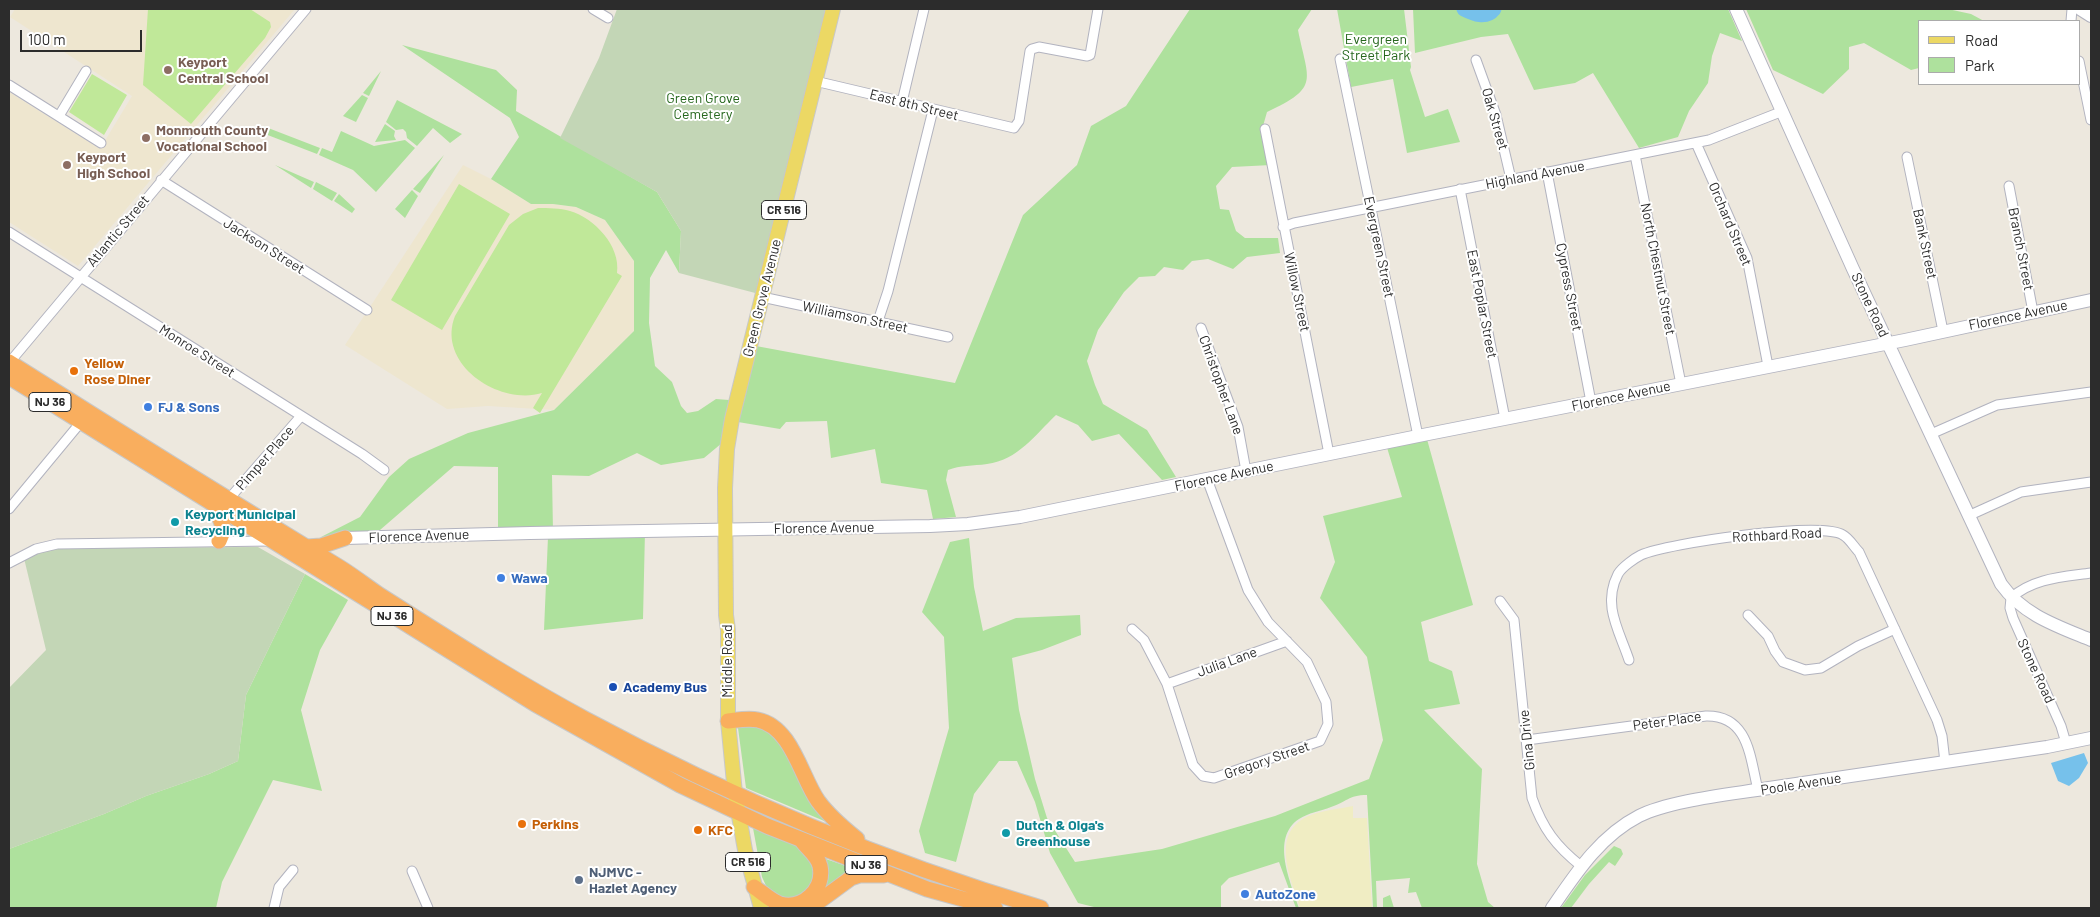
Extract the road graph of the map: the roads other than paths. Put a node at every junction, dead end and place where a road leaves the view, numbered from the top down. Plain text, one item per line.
1 (306, 9) edge
2 (593, 9) edge
3 (833, 9) edge
4 (924, 9) edge
5 (1097, 9) edge
6 (1736, 9) edge
7 (2080, 9) edge
8 (2091, 16) edge
9 (608, 18) dead end
10 (1340, 59) dead end
11 (1476, 60) dead end
12 (2080, 66) edge
13 (86, 71) dead end
14 (815, 81) junction
15 (9, 85) edge
16 (902, 102) junction
17 (933, 110) junction
18 (1783, 111) junction
19 (59, 116) junction
20 (2091, 120) edge
21 (1264, 129) dead end
22 (1696, 142) junction
23 (101, 143) dead end
24 (1635, 155) junction
25 (1907, 157) dead end
26 (1547, 172) junction
27 (1511, 179) junction
28 (161, 180) junction
29 (2009, 186) dead end
30 (1460, 189) junction
31 (1371, 208) junction
32 (1283, 227) junction
33 (9, 232) edge
34 (79, 278) junction
35 (762, 297) junction
36 (2091, 300) edge
37 (367, 310) dead end
38 (2033, 312) junction
39 (878, 322) junction
40 (1201, 328) dead end
41 (1943, 331) junction
42 (948, 337) dead end
43 (1888, 343) junction
44 (9, 362) edge
45 (1768, 366) junction
46 (9, 377) edge
47 (1680, 384) junction
48 (2091, 392) edge
49 (1591, 402) junction
50 (734, 412) joint
51 (301, 416) junction
52 (1505, 419) junction
53 (81, 422) junction
54 (1931, 434) junction
55 (1418, 436) junction
56 (1329, 454) junction
57 (384, 470) dead end
58 (1246, 471) junction
59 (1207, 479) junction
60 (2091, 482) edge
61 (222, 504) junction
62 (9, 510) edge
63 (1968, 516) junction
64 (725, 530) junction
65 (345, 538) junction
66 (219, 541) junction
67 (271, 542) junction
68 (307, 547) junction
69 (9, 563) edge
70 (342, 569) junction
71 (2091, 573) edge
72 (2011, 598) junction
73 (1500, 601) dead end
74 (1748, 615) dead end
75 (1132, 629) dead end
76 (1895, 629) junction
77 (2091, 640) edge
78 (1286, 641) junction
79 (1629, 660) dead end
80 (1167, 684) junction
81 (728, 721) junction
82 (2091, 738) edge
83 (1527, 740) junction
84 (2066, 743) junction
85 (1945, 762) junction
86 (1758, 790) junction
87 (735, 793) junction
88 (740, 814) junction
89 (797, 837) junction
90 (874, 852) junction
91 (1580, 866) junction
92 (293, 870) dead end
93 (412, 871) dead end
94 (892, 875) junction
95 (754, 887) junction
96 (274, 908) edge
97 (428, 908) edge
98 (760, 908) edge
99 (810, 908) edge
100 (995, 908) edge
101 (1041, 908) edge
102 (1552, 908) edge

1 - 28 street, Atlantic Street
2 - 9 street
3 - 14 main road, Green Grove Avenue / CR 516
4 - 16 street
5 - 17 street, East 8th Street
6 - 18 street, Stone Road
7 - 8 street
10 - 31 street, Evergreen Street
11 - 27 street, Oak Street
12 - 20 street
13 - 19 street
14 - 16 street, East 8th Street
14 - 35 main road, Green Grove Avenue / CR 516
15 - 19 street
16 - 17 street, East 8th Street
17 - 39 street
18 - 22 street, Highland Avenue
18 - 43 street, Stone Road
19 - 23 street
21 - 32 street, Willow Street
22 - 24 street, Highland Avenue
22 - 45 street, Orchard Street
24 - 26 street, Highland Avenue
24 - 47 street, North Chestnut Street
25 - 41 street, Bank Street
26 - 27 street, Highland Avenue
26 - 49 street, Cypress Street
27 - 30 street, Highland Avenue
28 - 34 street, Atlantic Street
28 - 37 street, Jackson Street
29 - 38 street, Branch Street
30 - 31 street, Highland Avenue
30 - 52 street, East Poplar Street
31 - 32 street, Highland Avenue
31 - 55 street, Evergreen Street
32 - 56 street, Willow Street
33 - 34 street, Monroe Street
34 - 44 street, Atlantic Street
34 - 51 street, Monroe Street
35 - 39 street, Williamson Street
35 - 50 main road, Green Grove Avenue / CR 516
36 - 38 street, Florence Avenue
38 - 41 street, Florence Avenue
39 - 42 street, Williamson Street
40 - 58 street, Christopher Lane
41 - 43 street, Florence Avenue
43 - 45 street, Florence Avenue
43 - 54 street, Stone Road
44 - 61 highway, NJ 36
45 - 47 street, Florence Avenue
46 - 53 highway, NJ 36
47 - 49 street, Florence Avenue
48 - 54 street
49 - 52 street, Florence Avenue
50 - 64 main road, Middle Road / CR 516
51 - 57 street, Monroe Street
51 - 61 street, Pimper Place
52 - 55 street, Florence Avenue
53 - 61 highway, NJ 36
53 - 62 street
54 - 63 street, Stone Road
55 - 56 street, Florence Avenue
56 - 58 street, Florence Avenue
58 - 59 street, Florence Avenue
59 - 64 street, Florence Avenue
59 - 78 street, Gregory Street
60 - 63 street
61 - 66 highway
61 - 67 highway, NJ 36
61 - 68 highway, NJ 36
63 - 72 street, Stone Road
64 - 65 street, Florence Avenue
64 - 81 main road, Middle Road / CR 516
65 - 68 highway
65 - 70 highway
66 - 67 street
66 - 69 street
67 - 88 highway, NJ 36
68 - 70 highway, NJ 36
70 - 87 highway, NJ 36
71 - 72 street
72 - 77 street, Stone Road
72 - 84 street, Stone Road
73 - 83 street, Gina Drive
74 - 76 street
75 - 80 street, Gregory Street
76 - 79 street, Rothbard Road
76 - 85 street, Rothbard Road
78 - 80 street, Julia Lane
78 - 80 street, Gregory Street
81 - 87 main road, Middle Road / CR 516
81 - 90 highway
82 - 84 street, Poole Avenue
83 - 86 street, Peter Place
83 - 91 street, Gina Drive
84 - 85 street, Poole Avenue
85 - 86 street, Poole Avenue
86 - 91 street, Poole Avenue
87 - 88 main road, Middle Road / CR 516
87 - 90 highway, NJ 36
88 - 89 highway, NJ 36
88 - 95 main road, Middle Road / CR 516
89 - 94 highway, NJ 36
89 - 95 highway
90 - 101 highway, NJ 36
91 - 102 street, Poole Avenue
92 - 96 street
93 - 97 street
94 - 99 highway
94 - 100 highway, NJ 36
95 - 98 main road, Middle Road / CR 516

